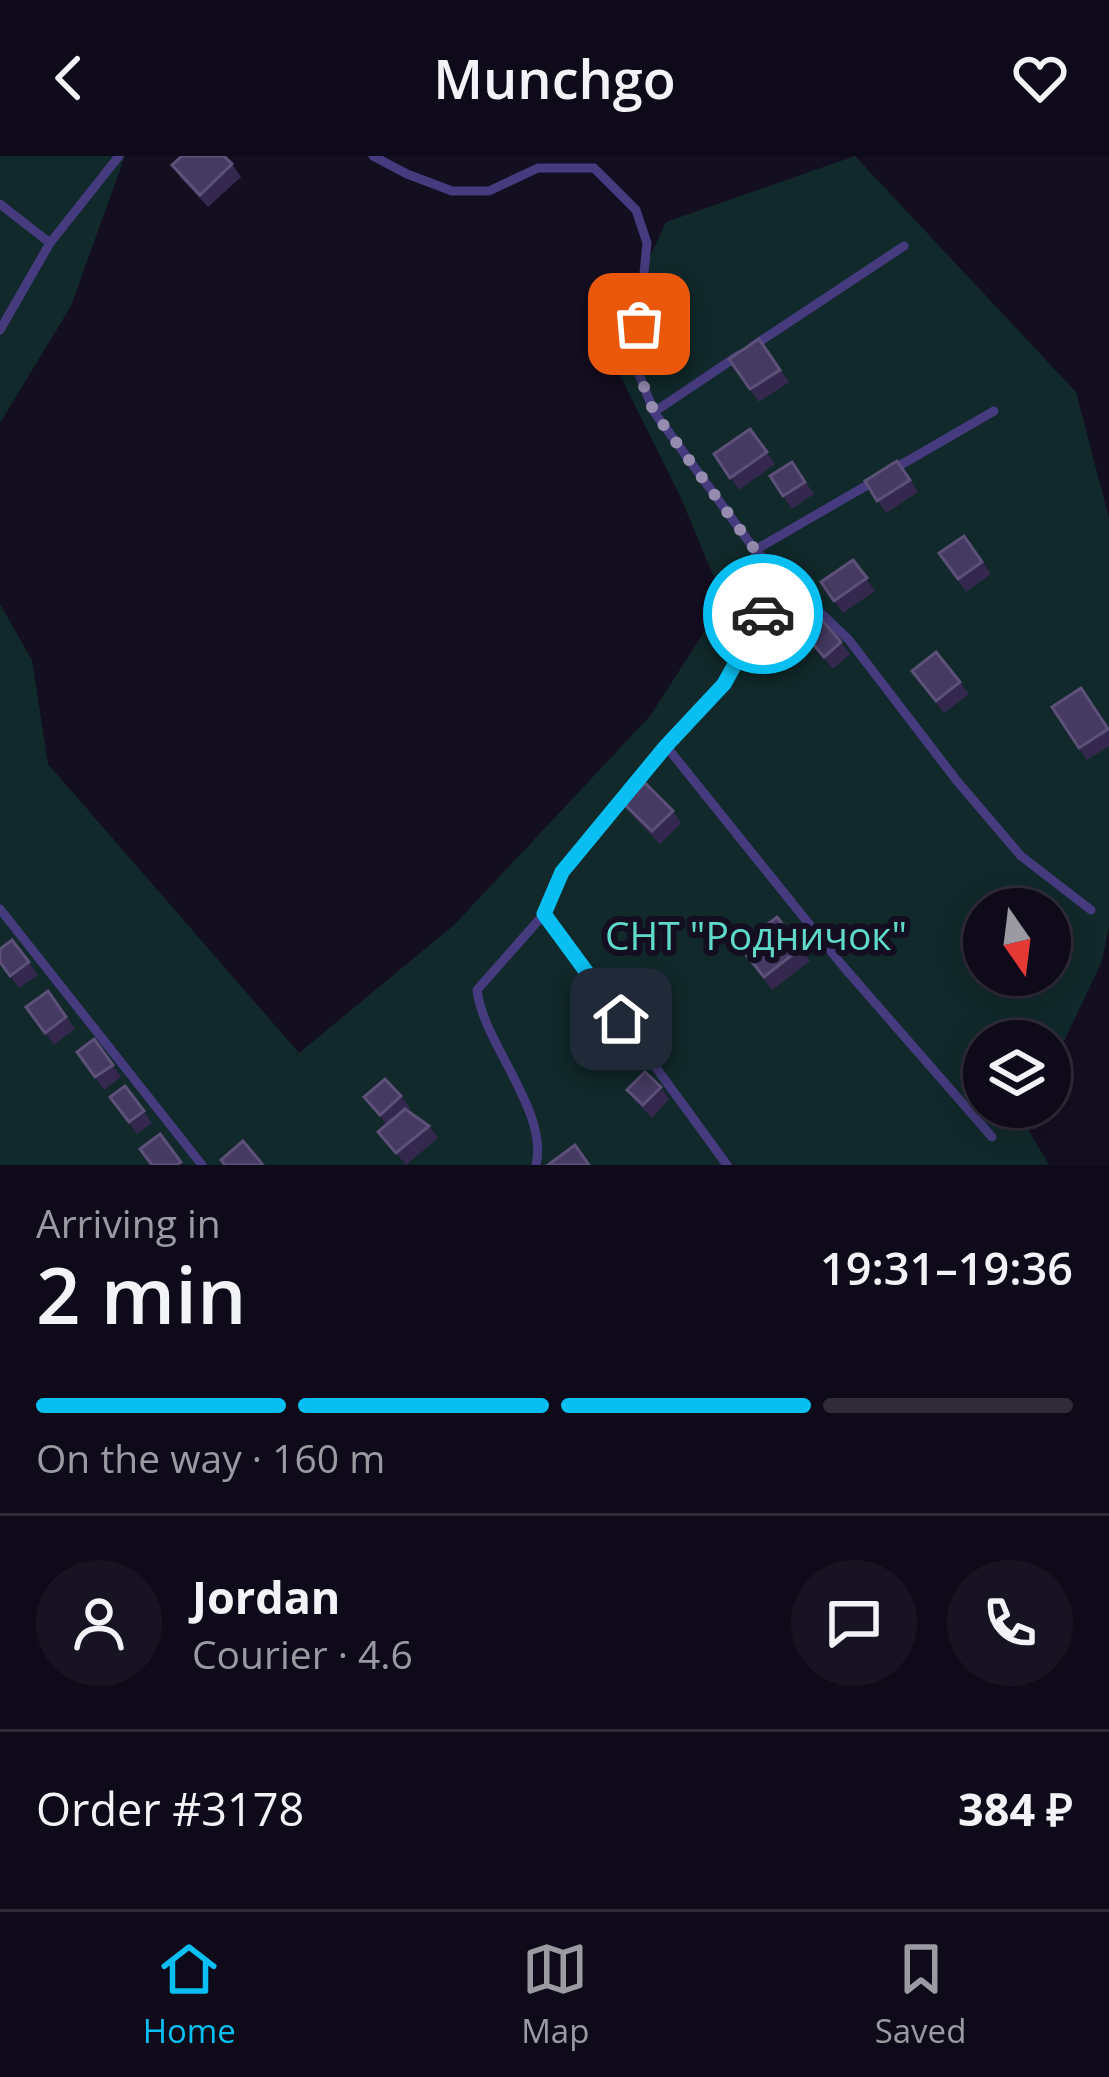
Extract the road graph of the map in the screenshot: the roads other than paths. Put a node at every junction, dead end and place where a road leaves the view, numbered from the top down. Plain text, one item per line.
1 (119, 156) edge
2 (373, 156) edge
3 (0, 205) edge
4 (50, 243) junction
5 (904, 246) dead end
6 (0, 330) edge
7 (994, 411) dead end
8 (654, 412) junction
9 (755, 550) junction
10 (666, 746) junction
11 (0, 909) edge
12 (1091, 910) dead end
13 (544, 914) junction
14 (992, 1137) dead end
15 (202, 1165) edge
16 (536, 1165) edge
17 (727, 1165) edge

1 - 4 lane
2 - 8 lane
3 - 4 lane
4 - 6 lane
5 - 8 lane
7 - 9 lane
8 - 9 lane
9 - 10 lane
9 - 12 lane
10 - 13 lane
10 - 14 lane
11 - 15 lane
13 - 16 lane
13 - 17 lane

